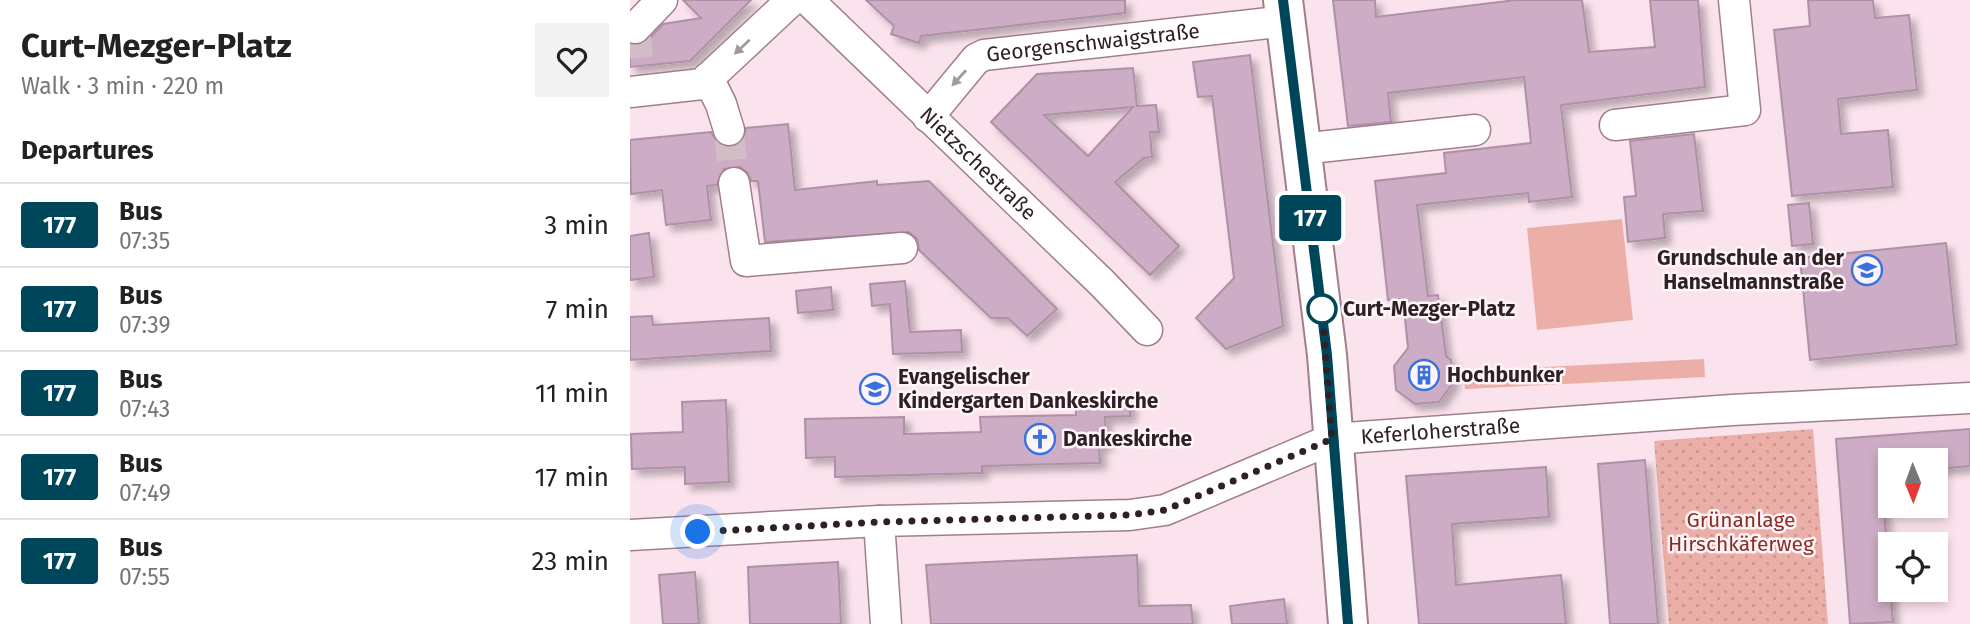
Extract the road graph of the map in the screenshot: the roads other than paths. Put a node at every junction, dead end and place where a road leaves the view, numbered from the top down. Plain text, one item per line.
1 (662, 0) edge
2 (792, 0) edge
3 (808, 0) edge
4 (1734, 0) edge
5 (1284, 10) edge
6 (635, 28) dead end
7 (708, 78) junction
8 (637, 83) edge
9 (928, 117) junction
10 (1615, 125) dead end
11 (729, 130) tunnel mouth
12 (1475, 130) dead end
13 (1301, 149) junction
14 (734, 183) tunnel mouth
15 (902, 248) dead end
16 (1147, 330) dead end
17 (1970, 398) edge
18 (1332, 439) junction
19 (879, 522) junction
20 (630, 535) edge
21 (886, 624) edge
22 (1348, 624) edge

1 - 6 street
2 -> 7 street
3 - 9 street, Nietzschestraße
4 - 10 street
5 -> 9 street, Georgenschwaigstraße
5 - 13 main road
7 - 8 street
7 - 11 street
9 - 16 street, Nietzschestraße
12 - 13 street
13 - 18 main road
14 - 15 street
17 - 18 street, Keferloherstraße
18 - 19 street, Keferloherstraße
18 - 22 main road
19 - 20 street, Keferloherstraße
19 - 21 street

